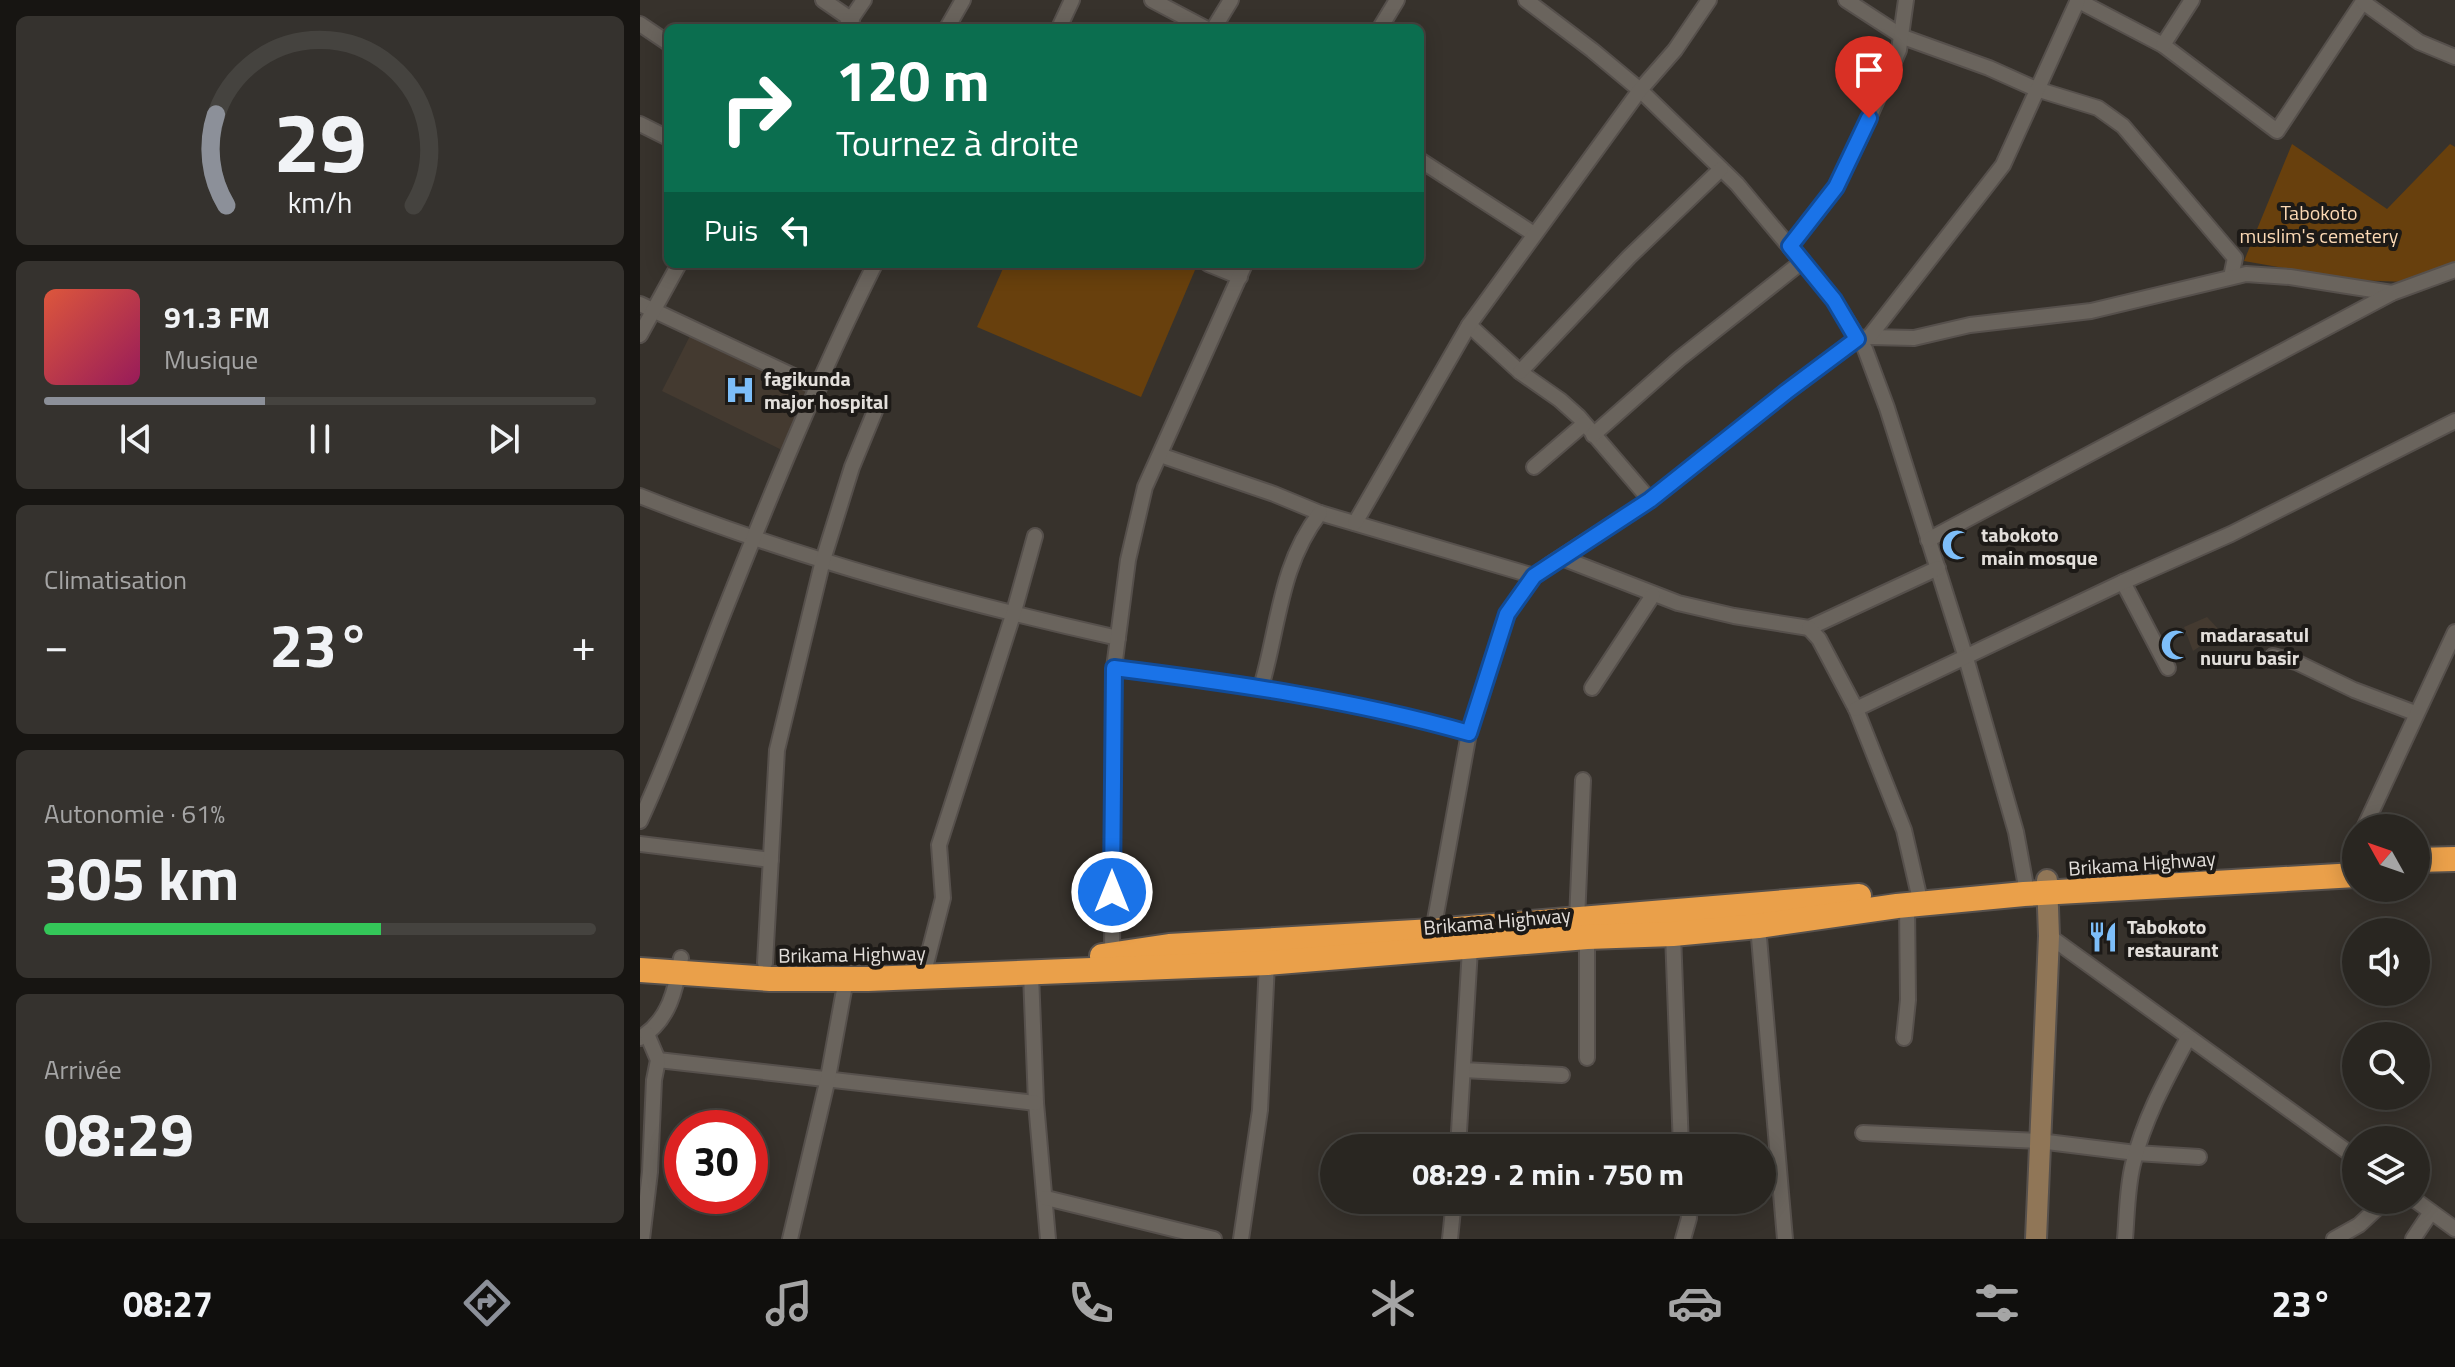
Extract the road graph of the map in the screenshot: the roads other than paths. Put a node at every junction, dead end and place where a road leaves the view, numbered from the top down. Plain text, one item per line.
1 (823, 0) edge
2 (864, 0) edge
3 (963, 0) edge
4 (1072, 0) edge
5 (1152, 0) edge
6 (1231, 0) edge
7 (1397, 0) edge
8 (1526, 0) edge
9 (1709, 0) edge
10 (1846, 0) edge
11 (1906, 0) edge
12 (2077, 0) edge
13 (2192, 0) edge
14 (2364, 1) edge
15 (1546, 6) edge
16 (640, 24) edge
17 (848, 24) edge
18 (949, 24) edge
19 (1061, 24) edge
20 (1197, 24) edge
21 (1216, 24) edge
22 (1382, 24) edge
23 (1903, 37) junction
24 (664, 40) edge
25 (2163, 45) junction
26 (2455, 57) edge
27 (2036, 89) junction
28 (1640, 90) junction
29 (640, 124) edge
30 (664, 136) edge
31 (1424, 163) edge
32 (1721, 169) junction
33 (1534, 234) junction
34 (1790, 246) junction
35 (2235, 258) junction
36 (1803, 261) junction
37 (676, 268) edge
38 (873, 268) edge
39 (1243, 270) edge
40 (2455, 270) edge
41 (2254, 275) junction
42 (2231, 277) junction
43 (2392, 293) junction
44 (646, 308) edge
45 (1469, 325) junction
46 (640, 335) edge
47 (1863, 338) junction
48 (1520, 372) junction
49 (819, 388) junction
50 (875, 411) dead end
51 (2455, 421) edge
52 (1588, 429) junction
53 (1160, 455) junction
54 (1534, 467) dead end
55 (640, 496) edge
56 (1650, 500) junction
57 (1320, 513) junction
58 (1355, 523) junction
59 (1035, 536) dead end
60 (753, 539) junction
61 (1928, 540) junction
62 (1562, 558) junction
63 (823, 560) junction
64 (1938, 568) junction
65 (1534, 576) junction
66 (2123, 582) junction
67 (1653, 595) junction
68 (1013, 615) junction
69 (1809, 628) junction
70 (2455, 632) edge
71 (1118, 638) junction
72 (2273, 656) dead end
73 (1966, 658) junction
74 (1114, 668) junction
75 (2168, 668) dead end
76 (1261, 687) junction
77 (1592, 688) dead end
78 (1856, 709) junction
79 (2415, 713) junction
80 (1469, 733) junction
81 (1583, 780) dead end
82 (2370, 814) edge
83 (640, 821) edge
84 (640, 844) edge
85 (2455, 859) edge
86 (771, 860) junction
87 (2430, 860) edge
88 (2342, 862) edge
89 (2455, 872) edge
90 (2430, 873) edge
91 (2036, 887) junction
92 (1913, 898) junction
93 (1758, 926) junction
94 (1582, 929) junction
95 (1433, 931) junction
96 (1673, 934) junction
97 (2049, 936) junction
98 (1470, 949) junction
99 (640, 955) edge
100 (1112, 955) junction
101 (1169, 956) junction
102 (765, 963) junction
103 (1267, 963) junction
104 (926, 964) junction
105 (680, 966) junction
106 (640, 970) edge
107 (1031, 974) junction
108 (846, 979) junction
109 (644, 1036) edge
110 (1904, 1038) dead end
111 (2188, 1038) junction
112 (1587, 1058) dead end
113 (658, 1060) junction
114 (1463, 1070) junction
115 (1562, 1075) dead end
116 (828, 1078) junction
117 (1036, 1103) junction
118 (1863, 1133) dead end
119 (1459, 1134) edge
120 (1680, 1134) edge
121 (2039, 1141) junction
122 (2342, 1148) edge
123 (2136, 1153) junction
124 (2199, 1157) dead end
125 (1046, 1198) junction
126 (2431, 1212) joint
127 (1453, 1214) edge
128 (1689, 1214) edge
129 (2371, 1214) edge
130 (2455, 1229) edge
131 (642, 1239) edge
132 (790, 1239) edge
133 (1048, 1239) edge
134 (1214, 1239) edge
135 (1241, 1239) edge
136 (1450, 1239) edge
137 (1683, 1239) edge
138 (1785, 1239) edge
139 (2036, 1239) edge
140 (2125, 1239) edge
141 (2334, 1239) edge
142 (2413, 1239) edge

1 - 17 street
2 - 17 street
3 - 18 street
4 - 19 street
5 - 20 street
6 - 21 street
7 - 22 street
8 - 15 street
9 - 28 street
10 - 23 street
11 - 23 street
12 - 25 street
12 - 27 street
13 - 25 street
14 - 25 street
14 - 26 street
15 - 28 street
16 - 24 street
23 - 27 street
23 - 34 street
27 - 35 street
27 - 47 street
28 - 32 street
28 - 33 street
29 - 30 street
31 - 33 street
32 - 34 street
32 - 48 street
33 - 45 street
34 - 36 street
35 - 41 street
35 - 42 street
36 - 47 street
36 - 52 street
37 - 44 street
38 - 49 street
39 - 53 street
40 - 43 street
41 - 42 street
41 - 43 street
42 - 47 street
43 - 61 street
44 - 46 street
44 - 49 street
45 - 48 street
45 - 58 street
47 - 56 street
47 - 61 street
48 - 52 street
49 - 60 street
50 - 63 street
51 - 66 street
52 - 54 street
52 - 56 street
53 - 57 street
53 - 71 street
55 - 60 street
56 - 62 street
57 - 58 street
57 - 76 street
58 - 65 street
59 - 68 street
60 - 63 street
60 - 83 street
61 - 64 street
62 - 65 street
62 - 67 street
63 - 68 street
63 - 86 street
64 - 69 street
64 - 73 street
65 - 80 street
66 - 73 street
66 - 75 street
67 - 69 street
67 - 77 street
68 - 71 street
68 - 104 street
69 - 78 street
70 - 79 street
71 - 74 street
72 - 79 street
73 - 78 street
73 - 91 street
74 - 76 street
74 - 100 street
76 - 80 street
78 - 92 street
79 - 82 street
80 - 95 street
81 - 94 street
84 - 86 street
85 - 87 highway
86 - 102 street
88 - 91 highway, Brikama Highway
89 - 90 highway
91 - 92 highway, Brikama Highway
91 - 97 street
92 - 93 highway, Brikama Highway
92 - 94 highway, Brikama Highway
92 - 110 street
93 - 96 highway, Brikama Highway
93 - 138 street
94 - 95 highway, Brikama Highway
94 - 96 highway, Brikama Highway
94 - 98 highway, Brikama Highway
94 - 112 street
95 - 101 highway, Brikama Highway
96 - 120 street
97 - 111 street
97 - 121 street
98 - 103 highway, Brikama Highway
98 - 114 street
99 - 105 highway, Brikama Highway
100 - 101 highway, Brikama Highway
100 - 104 highway, Brikama Highway
101 - 103 highway, Brikama Highway
101 - 107 highway, Brikama Highway
102 - 104 highway, Brikama Highway
102 - 105 highway, Brikama Highway
103 - 135 street
105 - 106 highway, Brikama Highway
105 - 108 highway, Brikama Highway
105 - 109 street
107 - 108 highway, Brikama Highway
107 - 117 street
108 - 116 street
109 - 113 street
111 - 122 street
111 - 123 street
113 - 116 street
113 - 131 street
114 - 115 street
114 - 119 street
116 - 117 street
116 - 132 street
117 - 125 street
118 - 121 street
121 - 123 street
121 - 139 street
123 - 124 street
123 - 140 street
125 - 133 street
125 - 134 street
126 - 130 street
126 - 142 street
127 - 136 street
128 - 137 street
129 - 141 street

